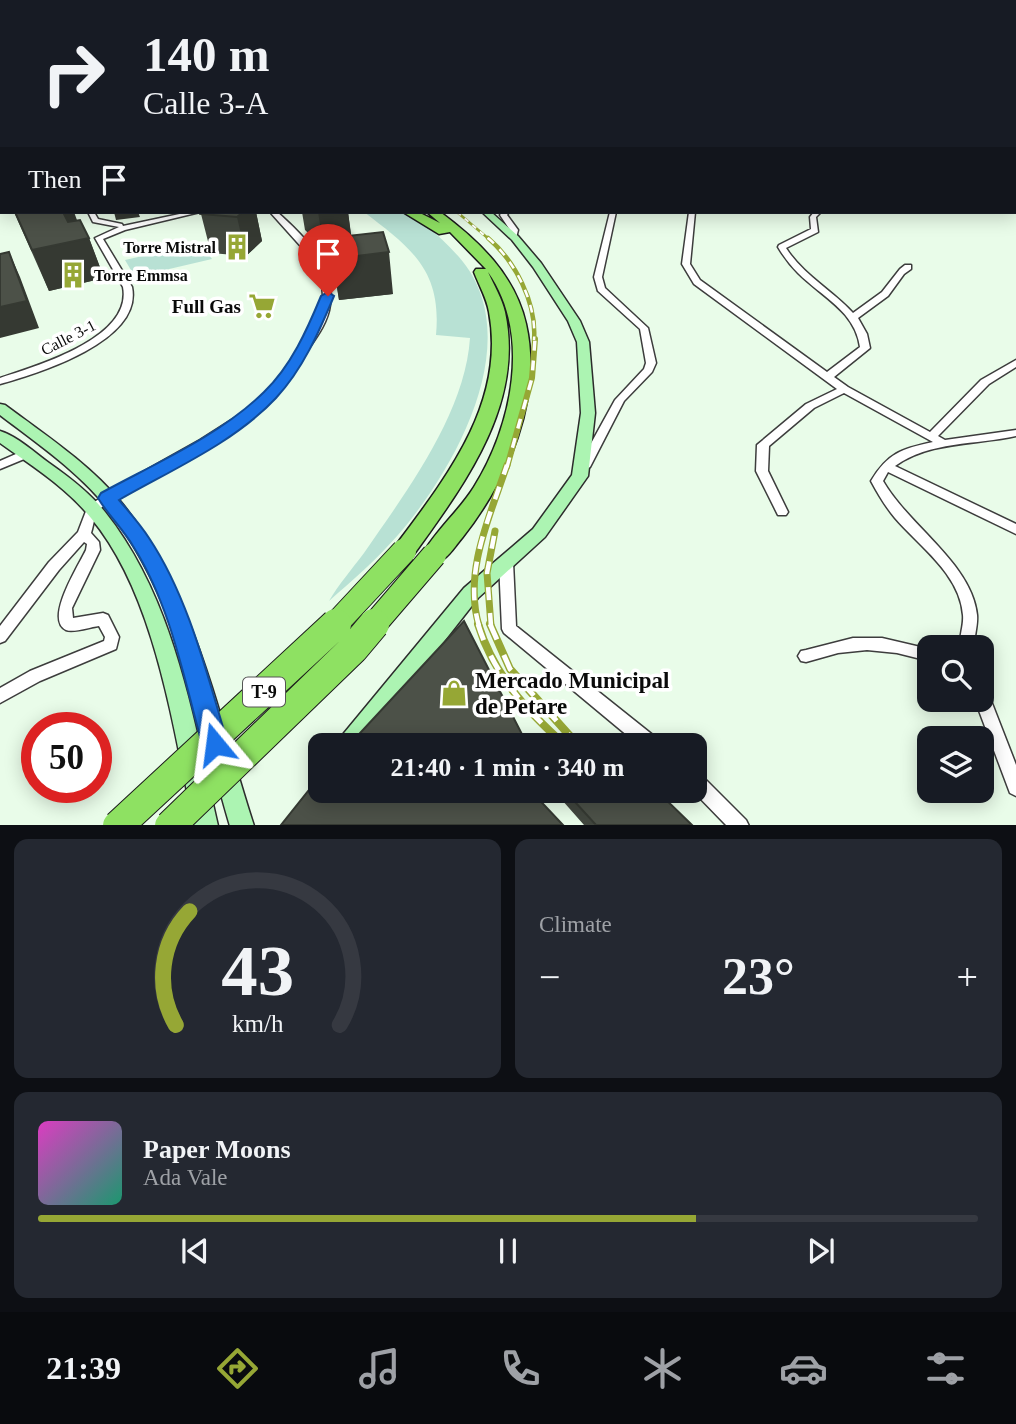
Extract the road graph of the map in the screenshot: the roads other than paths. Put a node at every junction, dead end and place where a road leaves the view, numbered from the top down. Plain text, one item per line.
1 (92, 214) edge
2 (175, 214) edge
3 (188, 214) edge
4 (275, 214) edge
5 (413, 214) edge
6 (424, 214) edge
7 (436, 214) edge
8 (488, 214) edge
9 (504, 214) edge
10 (612, 214) edge
11 (692, 214) edge
12 (816, 214) edge
13 (444, 231) junction
14 (513, 236) junction
15 (908, 267) dead end
16 (853, 317) junction
17 (1016, 363) edge
18 (827, 377) junction
19 (0, 381) edge
20 (844, 389) junction
21 (0, 408) edge
22 (1016, 432) edge
23 (0, 436) edge
24 (936, 440) junction
25 (25, 454) junction
26 (0, 465) edge
27 (886, 466) junction
28 (580, 475) junction
29 (100, 504) junction
30 (782, 512) dead end
31 (1016, 528) edge
32 (83, 534) junction
33 (506, 562) junction
34 (968, 635) edge
35 (0, 638) edge
36 (917, 652) edge
37 (806, 656) dead end
38 (0, 696) edge
39 (987, 712) edge
40 (358, 733) edge
41 (637, 733) edge
42 (1016, 787) edge
43 (707, 793) edge
44 (118, 825) edge
45 (170, 825) edge
46 (206, 825) edge
47 (242, 825) edge
48 (740, 825) edge

1 - 2 street
3 - 19 street, Calle 3-1
4 - 29 street
5 - 13 highway
6 - 13 highway, T-9
7 - 45 highway, T-9, bridge
8 - 14 main road
9 - 14 street
10 - 28 street
11 - 18 street
12 - 16 street
13 - 44 highway, T-9, bridge
14 - 28 main road
15 - 16 street
16 - 18 street
17 - 24 street
18 - 20 street
20 - 24 street
20 - 30 street
21 - 29 main road
22 - 24 street
23 - 25 main road
24 - 27 street
25 - 26 street
25 - 29 main road
27 - 31 street
27 - 34 street
28 - 33 main road
29 - 32 street
29 - 46 main road
29 - 47 main road
32 - 35 street
32 - 38 street
33 - 40 main road
33 - 41 street
36 - 37 street
39 - 42 street
43 - 48 street

